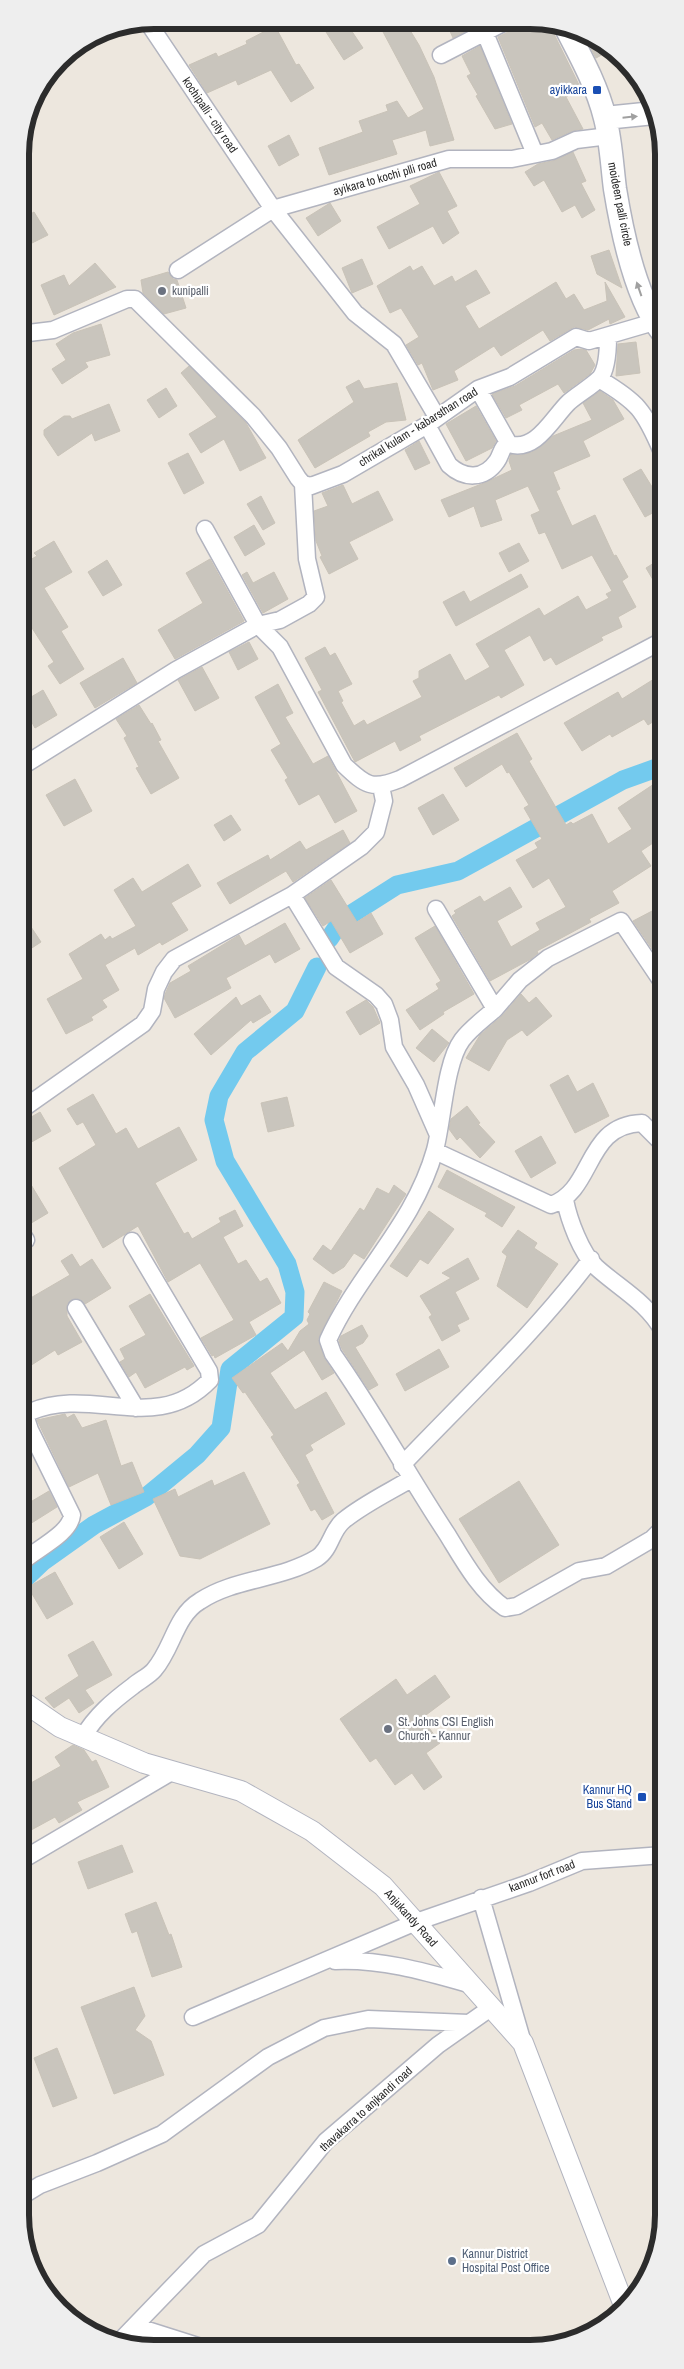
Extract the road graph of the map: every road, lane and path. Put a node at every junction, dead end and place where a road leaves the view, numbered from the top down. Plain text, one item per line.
1 (152, 29) edge
2 (492, 29) edge
3 (485, 33) junction
4 (569, 35) edge
5 (440, 55) dead end
6 (649, 114) edge
7 (607, 127) junction
8 (535, 154) junction
9 (273, 209) junction
10 (178, 270) dead end
11 (655, 320) edge
12 (655, 328) edge
13 (29, 333) edge
14 (608, 337) junction
15 (599, 379) junction
16 (478, 389) junction
17 (432, 421) junction
18 (655, 437) edge
19 (509, 444) junction
20 (303, 484) junction
21 (205, 529) dead end
22 (258, 625) junction
23 (655, 645) edge
24 (29, 762) edge
25 (381, 786) junction
26 (292, 895) junction
27 (436, 909) dead end
28 (655, 972) edge
29 (495, 1009) junction
30 (29, 1104) edge
31 (655, 1136) edge
32 (436, 1143) junction
33 (565, 1200) junction
34 (132, 1241) dead end
35 (591, 1259) junction
36 (76, 1308) dead end
37 (655, 1319) edge
38 (136, 1408) junction
39 (29, 1414) edge
40 (29, 1427) edge
41 (406, 1472) junction
42 (655, 1537) edge
43 (29, 1557) edge
44 (29, 1708) edge
45 (83, 1737) junction
46 (173, 1771) junction
47 (29, 1856) edge
48 (655, 1856) edge
49 (481, 1898) junction
50 (416, 1922) junction
51 (325, 1961) junction
52 (472, 1985) junction
53 (492, 2007) junction
54 (194, 2017) dead end
55 (469, 2023) junction
56 (524, 2043) junction
57 (29, 2192) edge
58 (622, 2300) edge
59 (135, 2326) junction
60 (124, 2337) edge
61 (179, 2340) edge

1 - 9 street, kochipalli - city road
2 - 3 street
3 - 5 street
3 - 8 street
4 - 7 main road, moideen palli circle
7 -> 6 main road
7 - 8 street, ayikara to kochi plli road
11 -> 7 main road, moideen palli circle
8 - 9 street, ayikara to kochi plli road
9 - 10 street, ayikara to kochi plli road
9 - 17 street, kochipalli - city road
12 - 14 street, chrikal kulam - kabarsthan road
13 - 20 street
14 - 15 street
14 - 16 street, chrikal kulam - kabarsthan road
15 - 18 street
15 - 19 street
16 - 17 street, chrikal kulam - kabarsthan road
16 - 19 street
17 - 19 street, kochipalli - city road
17 - 20 street, chrikal kulam - kabarsthan road
20 - 22 street
21 - 22 street
22 - 24 street
22 - 25 street
23 - 25 street
25 - 26 street
26 - 30 street
26 - 32 street
27 - 29 street
28 - 29 street
29 - 32 street
31 - 33 street
32 - 33 street
32 - 41 street
33 - 35 street
34 - 38 street
35 - 37 street
35 - 41 street
36 - 38 street
38 - 39 street
40 - 43 street
41 - 42 street
41 - 45 street
44 - 45 street, Anjukandy Road
45 - 46 street, Anjukandy Road
46 - 47 street
46 - 50 street, Anjukandy Road
48 - 49 street, kannur fort road
49 - 50 street, kannur fort road
49 - 56 street
50 - 51 street, kannur fort road
50 - 52 street, Anjukandy Road
51 - 52 street
51 - 54 street, kannur fort road
52 - 53 street, Anjukandy Road
53 - 55 street, thavakarra to anjkandi road
53 - 56 street, Anjukandy Road
55 - 57 street
55 - 59 street, thavakarra to anjkandi road
56 - 58 street, Anjukandy Road
59 - 60 street, thavakarra to anjkandi road
59 - 61 street

